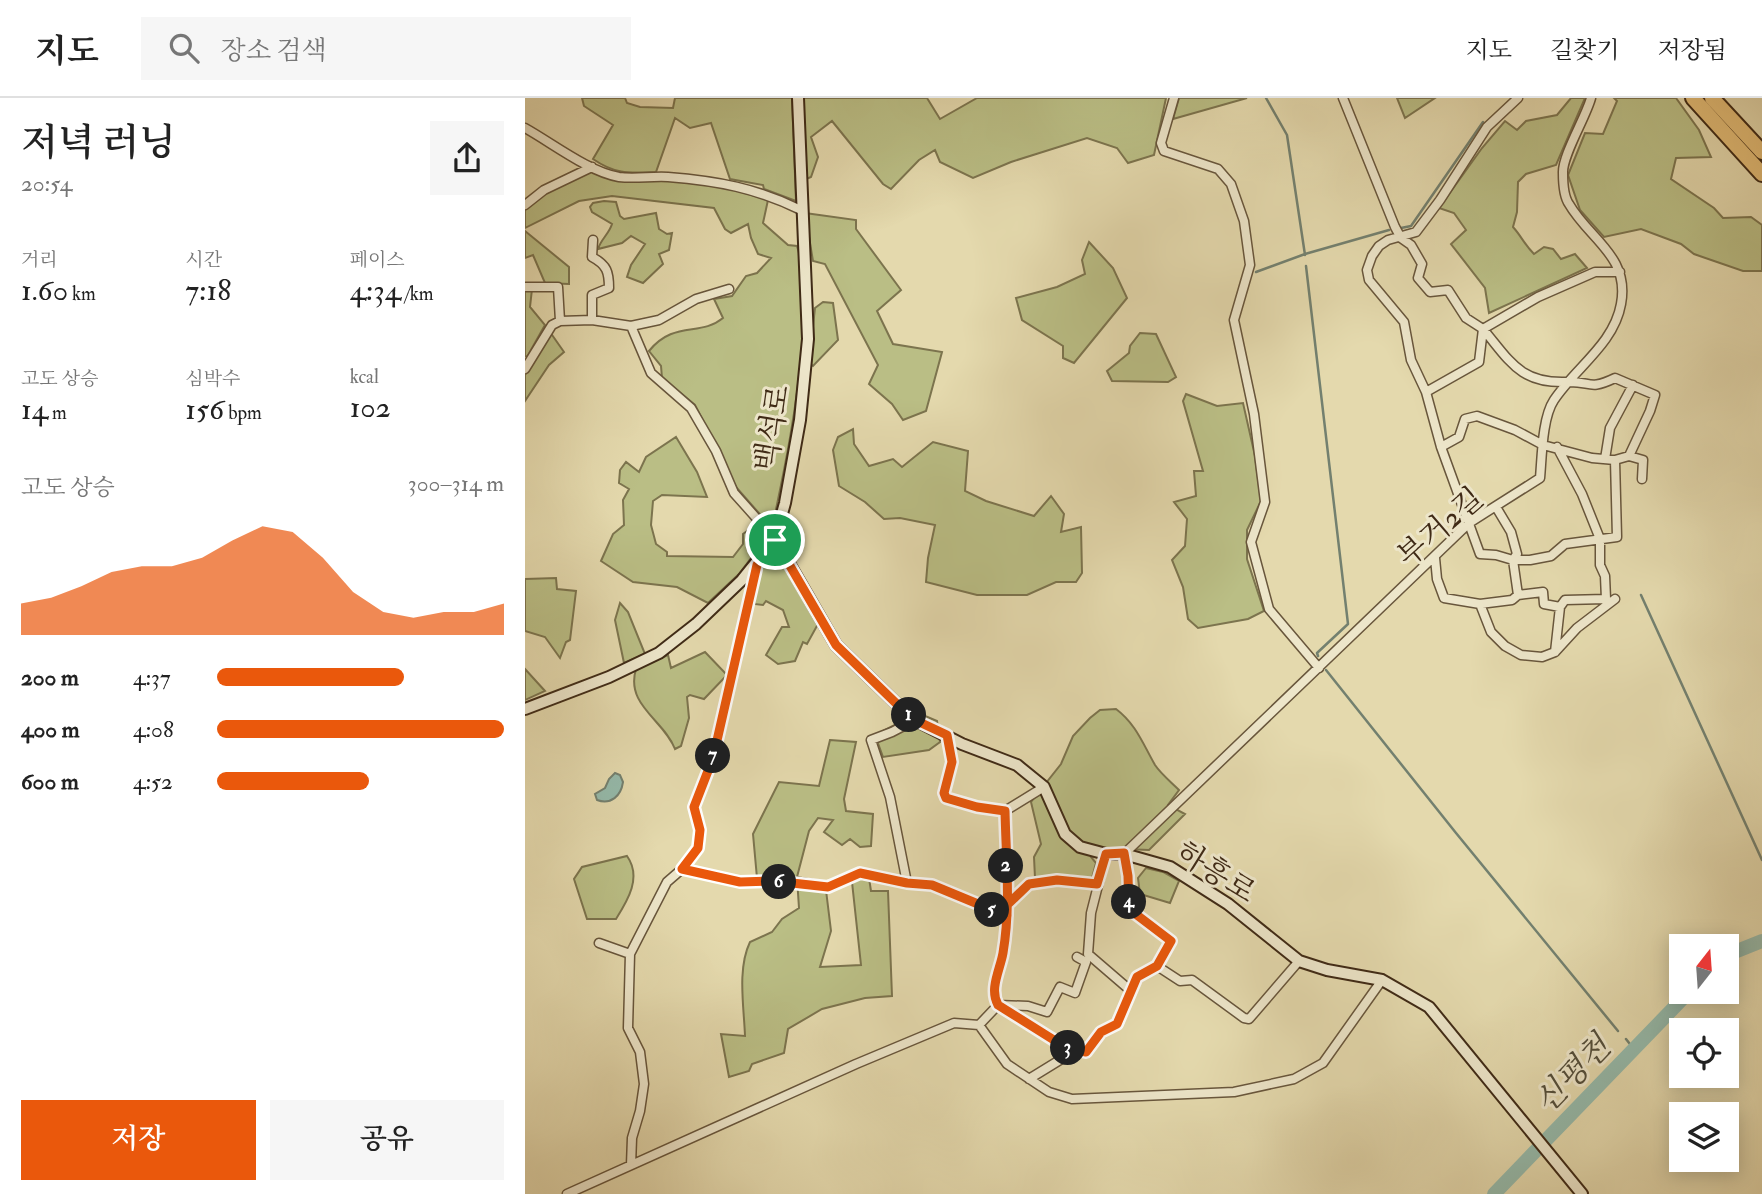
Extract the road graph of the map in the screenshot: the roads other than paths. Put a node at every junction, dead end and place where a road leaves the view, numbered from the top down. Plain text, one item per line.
1 (798, 98) edge
2 (1174, 98) edge
3 (1343, 98) edge
4 (1518, 98) edge
5 (1591, 98) edge
6 (1693, 98) edge
7 (1712, 98) edge
8 (525, 128) edge
9 (1762, 152) edge
10 (592, 167) junction
11 (1762, 174) edge
12 (525, 205) edge
13 (801, 210) junction
14 (1401, 238) junction
15 (593, 240) dead end
16 (1620, 272) junction
17 (525, 287) edge
18 (729, 289) dead end
19 (592, 320) junction
20 (560, 321) junction
21 (631, 326) junction
22 (1483, 329) junction
23 (525, 369) edge
24 (1568, 382) junction
25 (1633, 385) junction
26 (1426, 392) junction
27 (1543, 445) junction
28 (1441, 447) junction
29 (1557, 447) junction
30 (1629, 456) junction
31 (1605, 459) junction
32 (1615, 460) junction
33 (1642, 479) dead end
34 (1496, 507) junction
35 (1469, 523) junction
36 (1600, 539) junction
37 (775, 540) junction
38 (1435, 558) junction
39 (1513, 560) junction
40 (757, 565) junction
41 (1518, 595) junction
42 (1610, 601) junction
43 (1480, 604) junction
44 (1560, 607) junction
45 (1555, 652) junction
46 (1319, 668) junction
47 (525, 709) edge
48 (915, 720) junction
49 (947, 735) junction
50 (1044, 787) junction
51 (1005, 811) junction
52 (1124, 853) junction
53 (1106, 854) junction
54 (682, 869) junction
55 (907, 883) junction
56 (1097, 884) junction
57 (1007, 905) junction
58 (1007, 916) junction
59 (599, 943) dead end
60 (630, 954) junction
61 (1077, 957) dead end
62 (1299, 961) junction
63 (1157, 966) junction
64 (1382, 980) junction
65 (1131, 991) junction
66 (998, 1005) junction
67 (979, 1025) junction
68 (1065, 1047) junction
69 (1029, 1079) junction
70 (631, 1165) junction
71 (567, 1194) edge
72 (1582, 1194) edge

1 - 13 street, 백석로
2 - 46 street
3 - 14 street
4 - 14 street
5 - 16 street
6 - 11 highway
7 - 9 highway
8 - 10 street
10 - 12 street
10 - 13 street
13 - 37 street, 백석로
14 - 22 street
14 - 26 street
15 - 19 street
16 - 22 street
16 - 24 street, 부거2길
17 - 20 street
18 - 21 street
19 - 20 street
19 - 21 street
20 - 23 street
21 - 37 street
22 - 24 street
22 - 26 street
24 - 25 street
24 - 27 street, 부거2길
25 - 30 street
25 - 31 street
26 - 28 street
27 - 28 street
27 - 29 street
27 - 34 street, 부거2길
28 - 35 street
29 - 31 street
29 - 36 street
30 - 32 street
30 - 33 street
31 - 32 street
32 - 36 street
34 - 35 street, 부거2길
34 - 39 street
35 - 38 street, 부거2길
35 - 39 street
36 - 39 street
36 - 42 street
37 - 40 street, 백석로
37 - 48 street, 하흥로
38 - 43 street
38 - 46 street, 부거2길
39 - 41 street
40 - 47 street, 백석로
40 - 54 street
41 - 43 street
41 - 44 street
42 - 44 street
42 - 45 street
43 - 45 street
44 - 45 street
46 - 52 street, 부거2길
48 - 49 street, 하흥로
48 - 55 street
49 - 50 street, 하흥로
49 - 51 street
50 - 51 street
50 - 53 street, 하흥로
51 - 57 street
52 - 53 street, 하흥로
52 - 62 street, 하흥로
52 - 63 street
53 - 56 street
54 - 55 street
54 - 60 street
55 - 58 street
56 - 57 street
56 - 65 street
57 - 58 street
58 - 66 street
59 - 60 street
60 - 70 street
61 - 66 street
62 - 63 street
62 - 64 street, 하흥로
63 - 65 street
64 - 69 street
64 - 72 street, 하흥로
65 - 68 street
66 - 67 street
66 - 68 street
67 - 69 street
67 - 70 street
68 - 69 street
70 - 71 street

